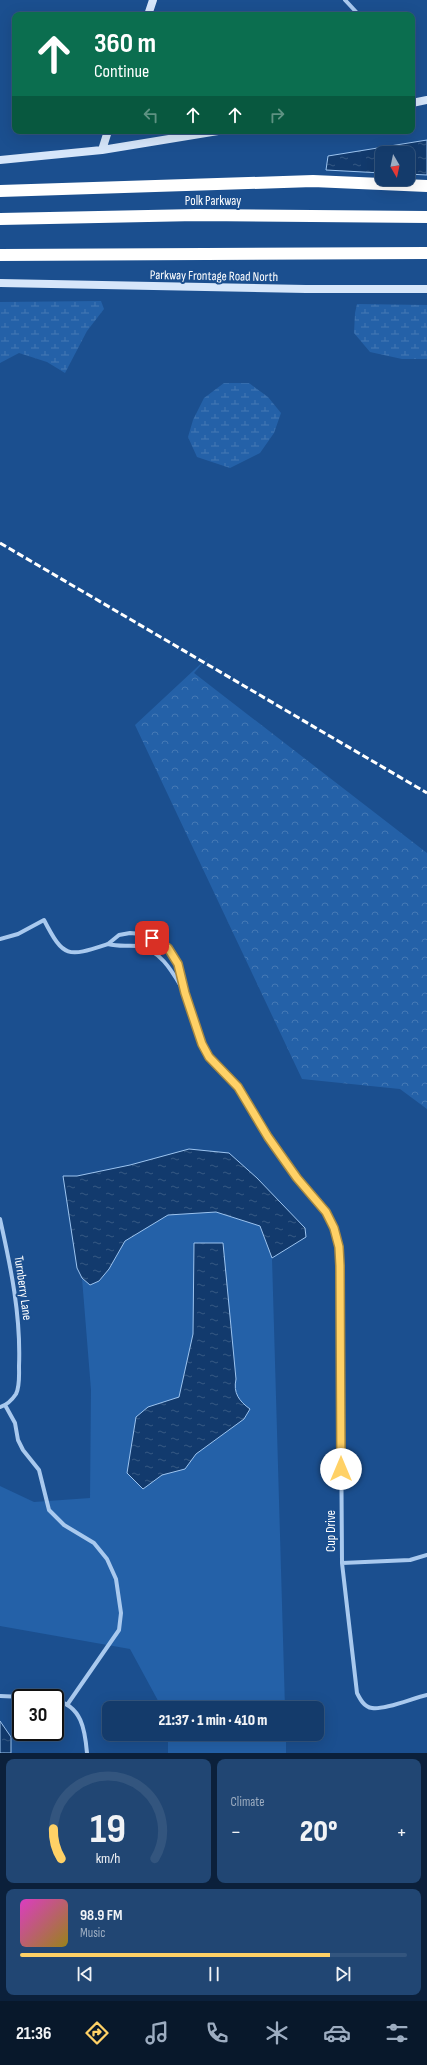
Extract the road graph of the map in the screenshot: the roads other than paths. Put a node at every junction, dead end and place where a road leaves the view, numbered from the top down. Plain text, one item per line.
1 (153, 0) edge
2 (345, 0) edge
3 (149, 12) edge
4 (356, 12) edge
5 (427, 100) edge
6 (415, 102) edge
7 (107, 134) edge
8 (200, 134) edge
9 (102, 150) junction
10 (0, 160) edge
11 (427, 186) edge
12 (0, 191) edge
13 (427, 217) edge
14 (0, 219) edge
15 (427, 253) edge
16 (0, 255) edge
17 (0, 283) edge
18 (427, 289) edge
19 (152, 938) junction
20 (0, 939) edge
21 (108, 944) junction
22 (147, 950) junction
23 (185, 993) junction
24 (0, 1219) edge
25 (5, 1405) junction
26 (0, 1407) edge
27 (427, 1556) edge
28 (342, 1563) junction
29 (427, 1695) edge
30 (0, 1696) edge
31 (12, 1697) edge
32 (64, 1704) edge
33 (67, 1705) junction
34 (87, 1753) edge

1 - 3 main road
2 - 4 street
5 - 6 main road
7 - 9 main road
8 - 9 main road
9 - 10 main road
11 - 12 highway
13 - 14 highway, Polk Parkway
15 - 16 highway
17 - 18 main road, Parkway Frontage Road North
19 - 21 street
19 - 22 street
19 - 23 street
20 - 21 street
21 - 22 street
22 - 23 street
23 - 28 street, Cup Drive
24 - 25 street, Turnberry Lane
25 - 26 street
25 - 33 street
27 - 28 street, Cup Drive
28 - 29 street, Cup Drive
30 - 31 street
32 - 33 street
33 - 34 street

